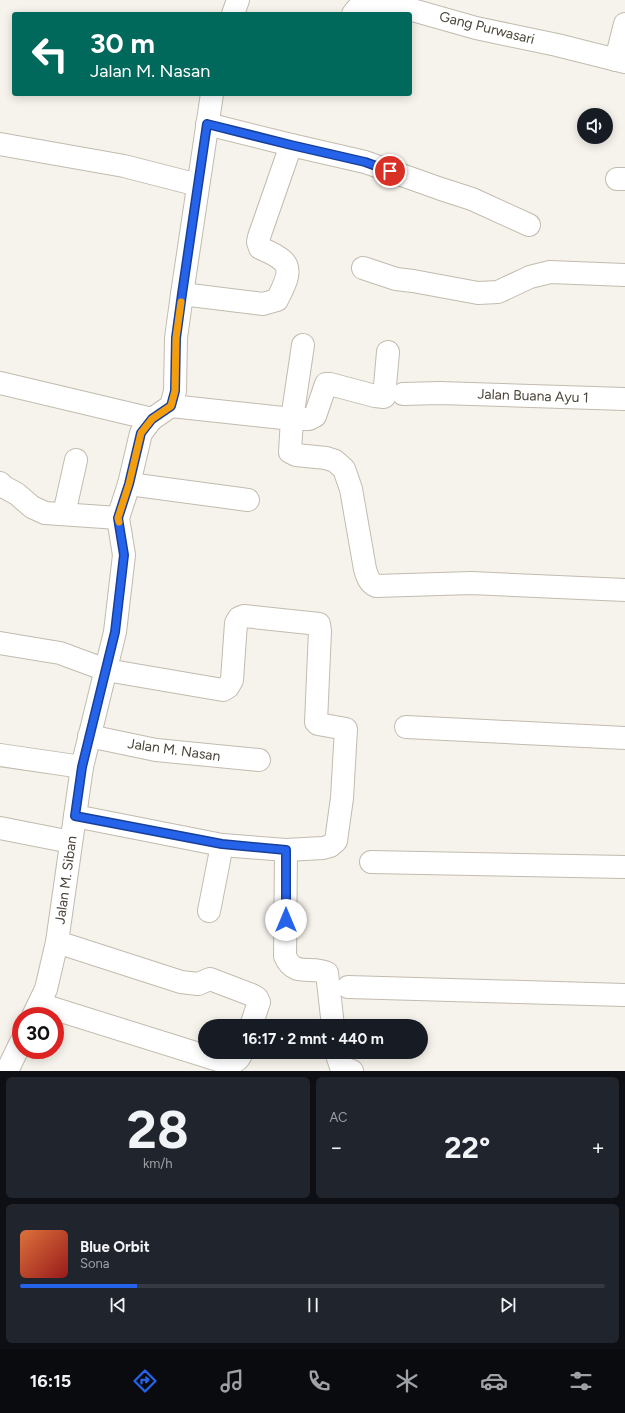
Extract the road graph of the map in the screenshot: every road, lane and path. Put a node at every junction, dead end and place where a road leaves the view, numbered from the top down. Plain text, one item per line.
1 (238, 0) edge
2 (440, 8) edge
3 (234, 12) edge
4 (355, 12) edge
5 (625, 24) edge
6 (620, 61) edge
7 (212, 96) edge
8 (207, 124) junction
9 (0, 144) edge
10 (291, 145) junction
11 (198, 185) junction
12 (529, 225) dead end
13 (363, 268) dead end
14 (625, 275) edge
15 (182, 294) junction
16 (303, 345) dead end
17 (388, 352) dead end
18 (0, 383) edge
19 (404, 394) dead end
20 (625, 400) edge
21 (171, 406) junction
22 (152, 419) junction
23 (292, 420) junction
24 (76, 460) dead end
25 (0, 483) edge
26 (129, 484) junction
27 (248, 500) dead end
28 (64, 514) junction
29 (118, 518) junction
30 (625, 590) edge
31 (0, 643) edge
32 (106, 670) junction
33 (406, 727) dead end
34 (90, 736) junction
35 (625, 738) edge
36 (0, 755) edge
37 (259, 760) dead end
38 (82, 767) junction
39 (75, 816) junction
40 (0, 828) edge
41 (71, 842) junction
42 (222, 844) junction
43 (286, 850) junction
44 (371, 862) dead end
45 (625, 867) edge
46 (209, 911) dead end
47 (57, 942) junction
48 (348, 987) dead end
49 (625, 995) edge
50 (37, 1007) edge
51 (64, 1018) edge
52 (253, 1019) edge
53 (332, 1019) edge
54 (198, 1055) edge
55 (13, 1059) edge
56 (214, 1059) edge
57 (239, 1059) edge
58 (338, 1059) edge
59 (8, 1071) edge
60 (352, 1071) edge

1 - 3 street
2 - 4 street, Gang Purwasari
2 - 6 street, Gang Purwasari
5 - 6 street
7 - 8 street
8 - 10 street
8 - 11 street
9 - 11 street
10 - 12 street
10 - 15 street
11 - 15 street
13 - 14 street
15 - 21 street
16 - 23 street
17 - 23 street
18 - 22 street
19 - 20 street, Jalan Buana Ayu 1
21 - 22 street, Jalan M. Siban
21 - 23 street
22 - 26 street, Jalan M. Siban
23 - 30 street
24 - 28 street
25 - 28 street
26 - 27 street
26 - 29 street, Jalan M. Siban
28 - 29 street
29 - 32 street, Jalan M. Siban
31 - 32 street
32 - 34 street, Jalan M. Siban
32 - 43 street
33 - 35 street
34 - 37 street, Jalan M. Nasan
34 - 38 street, Jalan M. Siban
36 - 38 street
38 - 39 street, Jalan M. Siban
39 - 41 street, Jalan M. Siban
39 - 42 street
40 - 41 street
41 - 47 street, Jalan M. Siban
42 - 43 street
42 - 46 street
43 - 53 street
44 - 45 street
47 - 50 street, Jalan M. Siban
47 - 52 street
48 - 49 street
51 - 54 street
55 - 59 street
56 - 57 street
58 - 60 street

